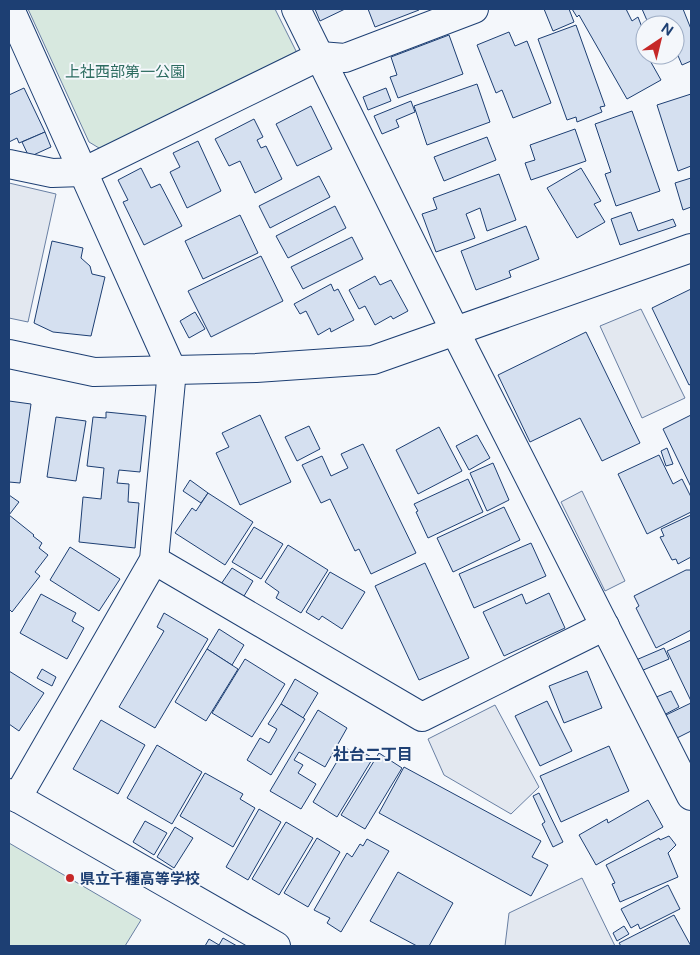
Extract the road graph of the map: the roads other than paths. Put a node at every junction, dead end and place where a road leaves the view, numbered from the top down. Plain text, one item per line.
1 (10, 9) edge
2 (296, 9) edge
3 (474, 9) edge
4 (320, 56) junction
5 (9, 164) edge
6 (83, 172) junction
7 (691, 248) edge
8 (455, 331) junction
9 (9, 354) edge
10 (172, 370) junction
11 (154, 560) junction
12 (605, 626) junction
13 (13, 796) edge
14 (691, 796) edge
15 (276, 946) edge

1 - 6 street
2 - 4 street
3 - 4 street
4 - 6 street
4 - 8 street
5 - 6 street
6 - 10 street
7 - 8 street
8 - 10 street
8 - 12 street
9 - 10 street
10 - 11 street
11 - 12 street
11 - 13 street
12 - 14 street
13 - 15 street

